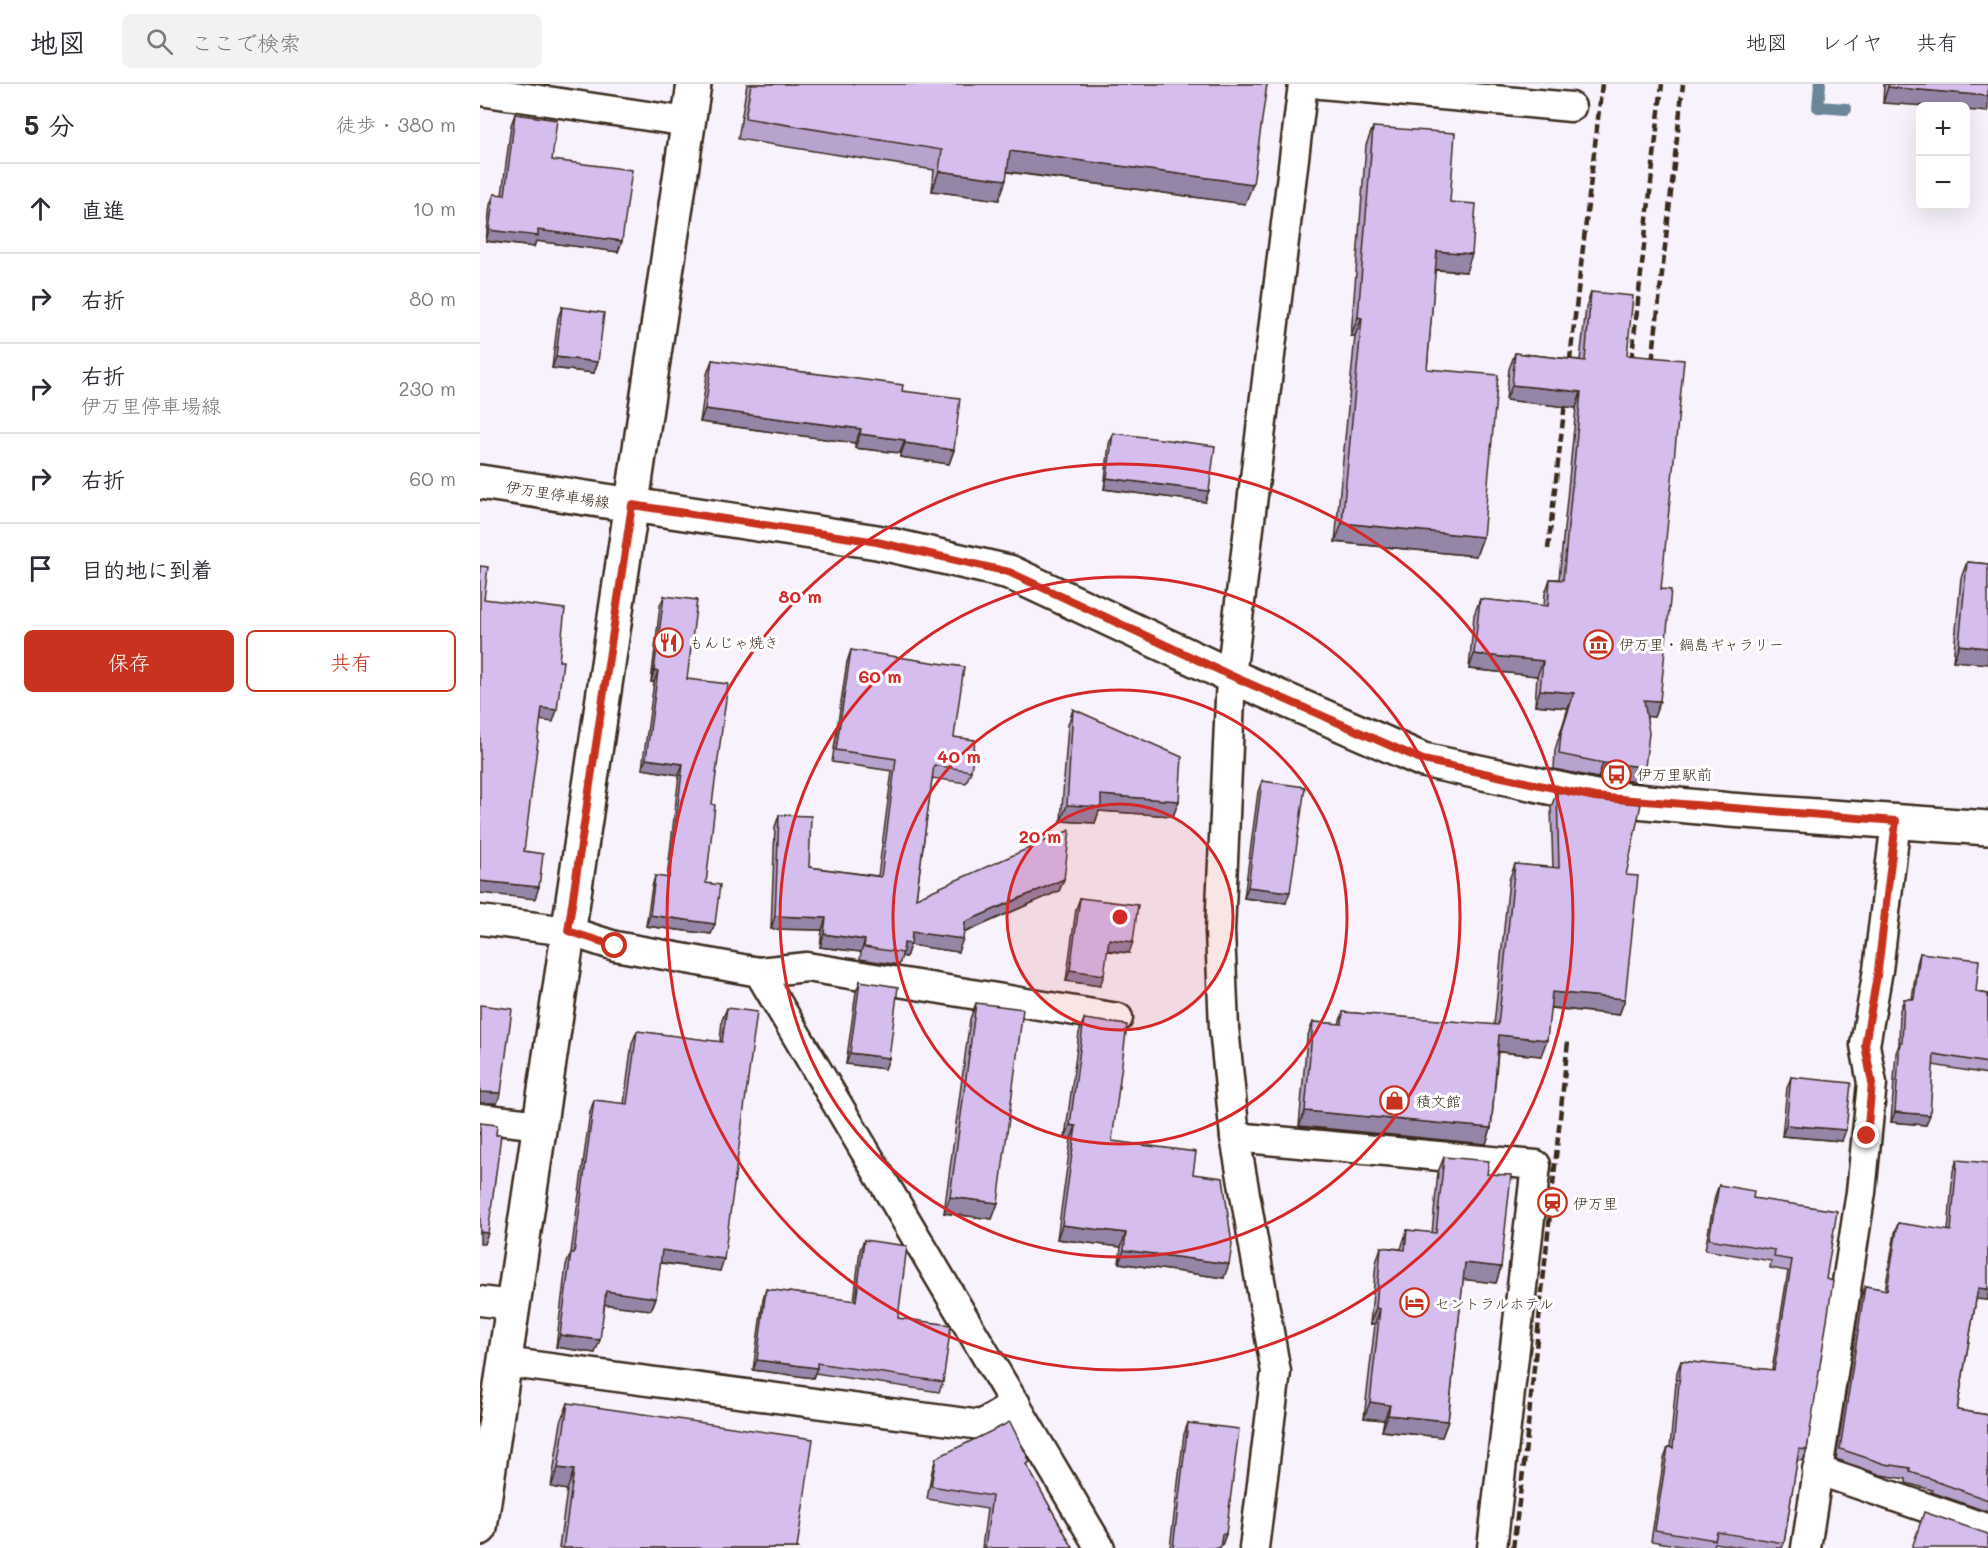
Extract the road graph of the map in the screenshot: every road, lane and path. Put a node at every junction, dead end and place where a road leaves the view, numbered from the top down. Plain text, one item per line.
1 (694, 84) edge
2 (1303, 84) edge
3 (1321, 84) edge
4 (480, 91) edge
5 (1571, 106) dead end
6 (688, 122) junction
7 (480, 482) edge
8 (632, 505) junction
9 (1232, 676) junction
10 (1896, 821) junction
11 (1988, 828) edge
12 (480, 920) edge
13 (568, 931) junction
14 (759, 972) junction
15 (1118, 1018) dead end
16 (480, 1118) edge
17 (540, 1125) junction
18 (1236, 1137) junction
19 (480, 1301) edge
20 (513, 1305) junction
21 (504, 1362) junction
22 (1016, 1404) junction
23 (1817, 1470) junction
24 (480, 1528) edge
25 (1988, 1529) edge
26 (1100, 1548) edge
27 (1254, 1548) edge
28 (1492, 1548) edge
29 (1806, 1548) edge

1 - 6 main road
2 - 9 street
3 - 5 street
4 - 6 street
6 - 8 main road
7 - 8 main road, 伊万里停車場線
8 - 9 main road, 伊万里停車場線
8 - 13 main road
9 - 10 main road, 伊万里停車場線
9 - 18 street
10 - 11 main road, 伊万里停車場線
10 - 23 street
12 - 13 street
13 - 14 street
13 - 17 main road
14 - 15 street
14 - 22 street
16 - 17 street
17 - 20 main road
18 - 27 street
18 - 28 street
19 - 20 street
20 - 21 main road
21 - 22 street
21 - 24 main road
22 - 26 street
23 - 25 street
23 - 29 street

